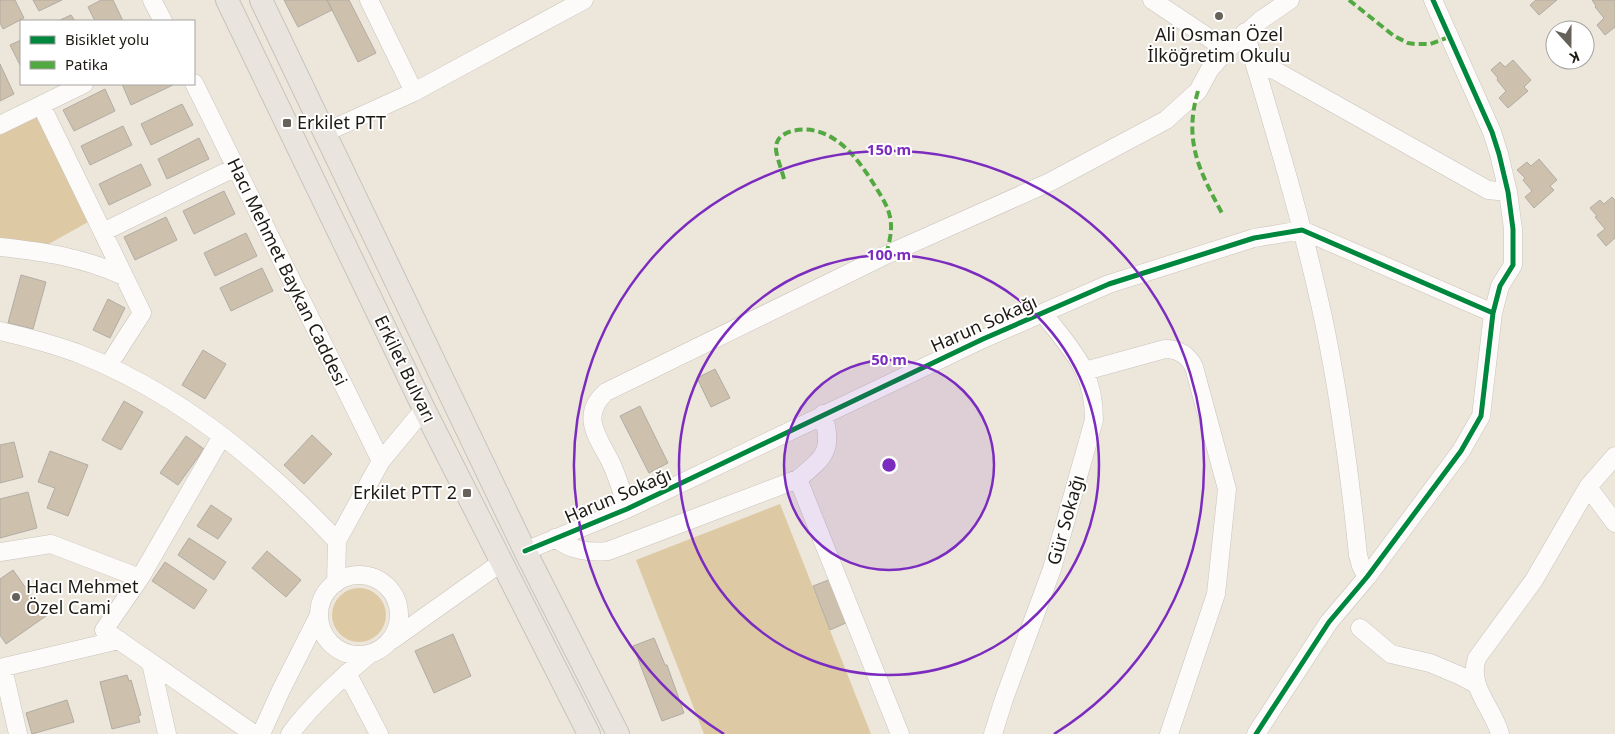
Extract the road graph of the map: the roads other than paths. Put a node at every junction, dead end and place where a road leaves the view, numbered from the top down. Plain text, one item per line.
1 (152, 0) edge
2 (227, 0) edge
3 (261, 0) edge
4 (369, 0) edge
5 (584, 0) edge
6 (1152, 0) edge
7 (1433, 0) edge
8 (1284, 2) edge
9 (162, 20) edge
10 (1246, 32) junction
11 (1227, 50) junction
12 (1256, 68) junction
13 (82, 85) edge
14 (195, 85) edge
15 (414, 92) junction
16 (41, 105) junction
17 (0, 125) edge
18 (324, 133) junction
19 (236, 167) junction
20 (1508, 192) junction
21 (1302, 230) junction
22 (102, 232) junction
23 (0, 247) edge
24 (124, 276) junction
25 (1043, 313) junction
26 (1493, 313) junction
27 (0, 331) edge
28 (108, 366) junction
29 (1085, 371) junction
30 (451, 394) junction
31 (424, 408) junction
32 (823, 414) junction
33 (222, 436) junction
34 (1615, 456) edge
35 (381, 462) junction
36 (798, 479) junction
37 (1588, 487) junction
38 (627, 509) junction
39 (1615, 523) edge
40 (554, 538) junction
41 (337, 541) junction
42 (525, 551) junction
43 (0, 552) edge
44 (502, 562) junction
45 (140, 578) junction
46 (1368, 578) junction
47 (336, 582) junction
48 (319, 615) junction
49 (1360, 628) dead end
50 (119, 640) junction
51 (389, 642) junction
52 (371, 653) junction
53 (151, 663) junction
54 (2, 668) edge
55 (347, 673) junction
56 (1476, 684) junction
57 (18, 734) edge
58 (167, 734) edge
59 (254, 734) edge
60 (261, 734) edge
61 (290, 734) edge
62 (379, 734) edge
63 (589, 734) edge
64 (618, 734) edge
65 (900, 734) edge
66 (993, 734) edge
67 (1169, 734) edge
68 (1256, 734) edge
69 (1500, 734) edge

1 - 9 street
2 - 31 main road, Erkilet Bulvarı
3 - 18 main road, Erkilet Bulvarı
4 - 15 street
5 - 15 street
6 - 11 street
7 - 20 street
8 - 10 street
10 - 11 street
10 - 12 street
11 - 38 street
12 - 20 street
12 - 21 street
13 - 16 street
14 - 19 street, Hacı Mehmet Baykan Caddesi
15 - 18 street
16 - 17 street
16 - 22 street
18 - 30 main road, Erkilet Bulvarı
19 - 22 street
19 - 35 street, Hacı Mehmet Baykan Caddesi
20 - 26 street
21 - 25 street, Harun Sokağı
21 - 26 street
21 - 46 street
22 - 24 street
23 - 24 street
24 - 28 street
25 - 29 street, Gür Sokağı
25 - 32 street, Harun Sokağı
26 - 46 street
27 - 28 street
28 - 33 street
29 - 66 street, Gür Sokağı
29 - 67 street
30 - 31 main road
30 - 42 main road, Erkilet Bulvarı
31 - 35 street
31 - 44 main road, Erkilet Bulvarı
32 - 36 street
32 - 38 street, Harun Sokağı
33 - 41 street
33 - 45 street
34 - 37 street
35 - 41 street
36 - 40 street
36 - 65 street
37 - 39 street
37 - 56 street
38 - 40 street, Harun Sokağı
40 - 42 street, Harun Sokağı
41 - 47 street
42 - 44 main road
42 - 64 main road, Erkilet Bulvarı
43 - 45 street
44 - 51 street
44 - 63 main road, Erkilet Bulvarı
45 - 50 street
46 - 68 street
47 - 48 street
47 - 51 street
48 - 52 street
48 - 60 street
49 - 56 street
50 - 53 street
50 - 54 street
51 - 52 street
52 - 55 street
53 - 58 street
53 - 59 street
54 - 57 street
55 - 61 street
55 - 62 street
56 - 69 street

